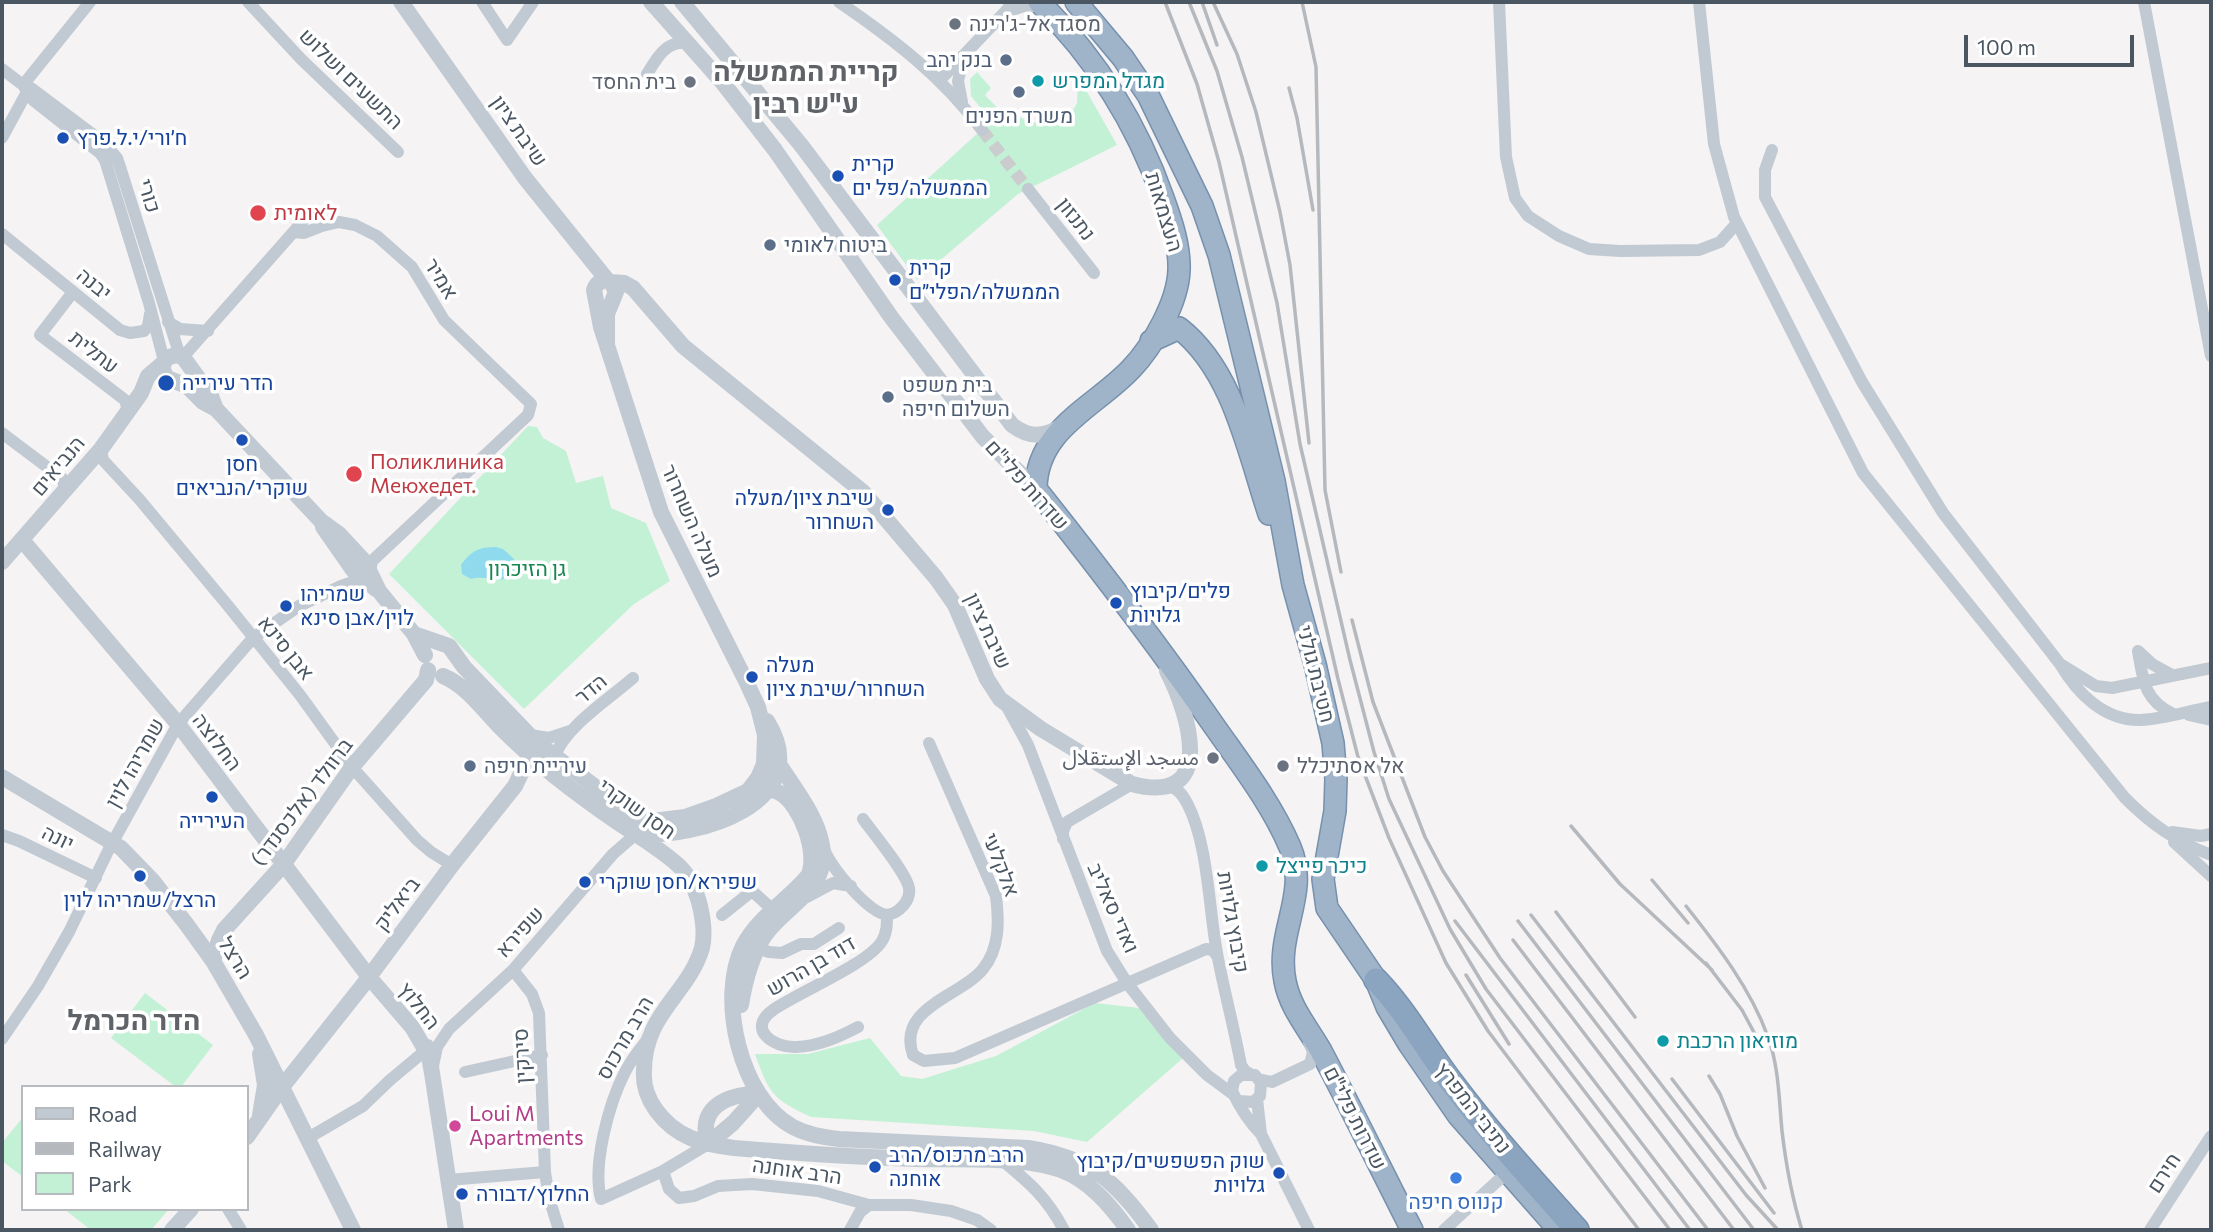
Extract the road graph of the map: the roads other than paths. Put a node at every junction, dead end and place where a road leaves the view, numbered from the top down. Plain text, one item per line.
1 (90, 2) edge
2 (248, 2) edge
3 (482, 2) edge
4 (533, 2) edge
5 (682, 2) edge
6 (839, 2) edge
7 (1076, 2) edge
8 (1499, 2) edge
9 (1699, 2) edge
10 (2144, 2) edge
11 (407, 3) edge
12 (1041, 4) edge
13 (1009, 7) edge
14 (656, 8) edge
15 (687, 43) junction
16 (972, 47) junction
17 (661, 53) junction
18 (909, 56) junction
19 (921, 62) junction
20 (2, 69) edge
21 (647, 74) dead end
22 (935, 80) junction
23 (25, 88) junction
24 (962, 104) junction
25 (982, 130) tunnel mouth
26 (2, 138) edge
27 (1772, 150) dead end
28 (398, 152) dead end
29 (1191, 181) joint
30 (1028, 189) tunnel mouth
31 (303, 220) dead end
32 (1737, 223) junction
33 (294, 232) junction
34 (2, 234) edge
35 (1094, 274) dead end
36 (73, 292) junction
37 (609, 292) junction
38 (149, 303) junction
39 (168, 322) junction
40 (208, 331) junction
41 (1150, 342) junction
42 (2211, 356) edge
43 (175, 361) junction
44 (174, 380) junction
45 (141, 393) junction
46 (216, 409) junction
47 (128, 410) junction
48 (1063, 426) junction
49 (2, 433) edge
50 (101, 449) junction
51 (1035, 489) junction
52 (65, 491) junction
53 (22, 540) junction
54 (2, 562) edge
55 (367, 577) junction
56 (346, 584) joint
57 (1293, 585) junction
58 (414, 634) junction
59 (253, 638) junction
60 (1150, 638) junction
61 (440, 643) junction
62 (456, 653) junction
63 (2060, 664) junction
64 (432, 667) junction
65 (2211, 668) edge
66 (2172, 676) junction
67 (633, 678) dead end
68 (2143, 681) junction
69 (1006, 705) junction
70 (758, 707) junction
71 (2211, 707) edge
72 (2176, 714) junction
73 (2211, 720) edge
74 (178, 724) junction
75 (574, 729) junction
76 (532, 738) junction
77 (929, 743) dead end
78 (555, 756) junction
79 (530, 757) junction
80 (779, 764) junction
81 (352, 768) junction
82 (548, 772) junction
83 (2, 777) edge
84 (1132, 784) junction
85 (515, 786) junction
86 (1164, 786) junction
87 (770, 789) junction
88 (748, 790) junction
89 (863, 818) dead end
90 (617, 822) junction
91 (640, 827) junction
92 (2165, 831) junction
93 (2211, 834) edge
94 (2, 835) edge
95 (1063, 840) junction
96 (113, 841) junction
97 (821, 842) junction
98 (613, 854) junction
99 (2211, 855) edge
100 (283, 865) junction
101 (452, 865) junction
102 (2211, 876) edge
103 (96, 878) junction
104 (851, 886) junction
105 (800, 901) junction
106 (700, 904) joint
107 (772, 909) junction
108 (722, 915) dead end
109 (887, 915) junction
110 (839, 928) dead end
111 (757, 948) junction
112 (1217, 956) junction
113 (214, 961) junction
114 (513, 970) junction
115 (369, 977) junction
116 (1376, 980) junction
117 (1127, 983) junction
118 (1108, 991) junction
119 (1140, 999) junction
120 (1294, 1008) junction
121 (858, 1027) dead end
122 (449, 1029) junction
123 (3, 1034) edge
124 (256, 1035) junction
125 (737, 1035) junction
126 (648, 1040) junction
127 (424, 1043) junction
128 (542, 1055) junction
129 (465, 1072) dead end
130 (432, 1073) junction
131 (1254, 1076) junction
132 (282, 1087) junction
133 (759, 1094) junction
134 (1237, 1098) junction
135 (1257, 1100) junction
136 (258, 1122) junction
137 (1261, 1134) junction
138 (2211, 1136) edge
139 (248, 1137) edge
140 (308, 1138) junction
141 (708, 1144) junction
142 (1003, 1161) junction
143 (1504, 1168) junction
144 (545, 1171) junction
145 (663, 1171) junction
146 (448, 1180) junction
147 (870, 1205) junction
148 (1135, 1208) junction
149 (189, 1211) edge
150 (229, 1211) edge
151 (172, 1230) edge
152 (241, 1230) edge
153 (353, 1230) edge
154 (456, 1230) edge
155 (559, 1230) edge
156 (849, 1230) edge
157 (991, 1230) edge
158 (1064, 1230) edge
159 (1128, 1230) edge
160 (1151, 1230) edge
161 (1160, 1230) edge
162 (1309, 1230) edge
163 (1412, 1230) edge
164 (1444, 1230) edge
165 (1559, 1230) edge
166 (1577, 1230) edge
167 (2150, 1230) edge

1 - 23 street
2 - 28 street, התשעים ושלוש
3 - 4 street
5 - 48 street, שדרות פלי"ם
6 - 18 street
7 - 29 highway, העצמאות
8 - 32 street
9 - 32 street
10 - 42 street
11 - 37 street, שיבת ציון
12 - 13 street
12 - 41 highway, העצמאות
13 - 16 street
14 - 15 street, שדרות פלי"ם
14 - 17 street
15 - 17 street
15 - 51 street, שדרות פלי"ם
16 - 19 street
16 - 22 street
16 - 24 street
17 - 21 street
18 - 19 street
18 - 22 street
19 - 22 street
20 - 23 street, כורי
22 - 24 street
23 - 26 street
23 - 38 street, כורי
23 - 39 street, כורי
24 - 25 street
27 - 63 street
29 - 57 highway, חטיבת גולני
30 - 35 street, נתנזון
31 - 33 street
32 - 92 street
33 - 40 street
33 - 55 street, אמיר
34 - 36 street, יבנה
36 - 38 street, יבנה
36 - 47 street, עתלית
37 - 69 street, שיבת ציון
37 - 70 street, מעלה השחרור
38 - 43 street, כורי
39 - 40 street
39 - 43 street, כורי
40 - 43 street
41 - 48 highway, העצמאות
41 - 57 highway
43 - 44 street
43 - 45 street, הנביאים
43 - 46 street, חסן שוקרי
44 - 45 street, הנביאים
44 - 46 street, חסן שוקרי
45 - 47 street, הנביאים
46 - 55 street, חסן שוקרי
47 - 50 street, הנביאים
48 - 51 highway, העצמאות
49 - 52 street
50 - 52 street, הנביאים
50 - 59 street, אבן סינא
51 - 60 highway, שדרות פלי"ם
52 - 53 street, הנביאים
53 - 54 street, הנביאים
53 - 74 street, החלוצה
55 - 56 street
55 - 58 street, חסן שוקרי
56 - 59 street, שמריהו לוין
57 - 116 highway, חטיבת גולני
58 - 61 street
58 - 64 street, חסן שוקרי
59 - 74 street, שמריהו לוין
59 - 81 street, אבן סינא
60 - 86 street
60 - 120 highway, שדרות פלי"ם
61 - 62 street
61 - 64 street
62 - 64 street, ברוולד (אלכסנדר)
62 - 76 street, חסן שוקרי
63 - 68 street
63 - 72 street
64 - 79 street, חסן שוקרי
64 - 81 street, ברוולד (אלכסנדר)
65 - 66 street
66 - 68 street
66 - 68 street
67 - 75 street, הדר
68 - 72 street
69 - 84 street, שיבת ציון
69 - 95 street, ואדי סאליב
70 - 80 street, מעלה השחרור
70 - 88 street, מעלה השחרור
71 - 72 street
72 - 73 street
74 - 96 street, שמריהו לוין
74 - 100 street, החלוצה
75 - 76 street, הדר
75 - 78 street, הדר
76 - 78 street, חסן שוקרי
76 - 79 street, ביאליק
77 - 118 street, אלקלעי
78 - 91 street, חסן שוקרי
79 - 82 street, חסן שוקרי
79 - 85 street, ביאליק
80 - 87 street
80 - 97 street
81 - 100 street, ברוולד (אלכסנדר)
81 - 101 street, אבן סינא
82 - 85 street
82 - 90 street, חסן שוקרי
83 - 96 street, הרצל
84 - 86 street, שיבת ציון
84 - 95 street
85 - 101 street, ביאליק
86 - 112 street, קיבוץ גלויות
87 - 88 street
87 - 91 street
87 - 107 street
88 - 91 street
89 - 109 street
90 - 91 street, חסן שוקרי
90 - 98 street
91 - 98 street, שפירא
91 - 106 street, חסן שוקרי
92 - 93 street
92 - 99 street
92 - 102 street
94 - 103 street, יונה
95 - 117 street, ואדי סאליב
96 - 103 street, שמריהו לוין
96 - 113 street, הרצל
97 - 104 street
97 - 105 street
98 - 114 street, שפירא
100 - 113 street, ברוולד (אלכסנדר)
100 - 115 street, החלוצה
101 - 115 street, ביאליק
103 - 123 street, שמריהו לוין
104 - 105 street
104 - 109 street
105 - 111 street
106 - 126 street, הרב מרכוס
107 - 108 street
107 - 125 street
109 - 121 street, דוד בן הרוש
110 - 111 street
111 - 125 street
112 - 117 street
112 - 131 street, קיבוץ גלויות
113 - 124 street, הרצל
114 - 122 street, שפירא
114 - 128 street, סירקין
115 - 127 street, החלוץ
115 - 132 street, ביאליק
116 - 143 highway, חטיבת גולני
116 - 166 highway, נתיבי המפרץ
117 - 118 street
117 - 119 street, ואדי סאליב
118 - 119 street
119 - 134 street, ואדי סאליב
120 - 131 street, שדרות פלי"ם
120 - 163 highway, שדרות פלי"ם
122 - 127 street
122 - 130 street, שפירא
124 - 132 street, הרצל
124 - 136 street
125 - 133 street
126 - 141 street, הרב אוחנה
126 - 145 street, הרב מרכוס
127 - 130 street, החלוץ
127 - 140 street
128 - 129 street
128 - 144 street, סירקין
130 - 146 street, החלוץ
131 - 134 street
131 - 135 street
132 - 136 street, ביאליק
132 - 140 street, הרצל
133 - 141 street
133 - 141 street
133 - 148 street, הרב אוחנה
134 - 135 street
134 - 137 street
135 - 137 street
136 - 139 street, ביאליק
137 - 162 street
138 - 167 street, חירם
140 - 153 street, הרצל
141 - 142 street, הרב אוחנה
141 - 145 street
142 - 158 street
142 - 159 street, הרב אוחנה
143 - 164 street
143 - 165 highway, חטיבת גולני
144 - 146 street
144 - 155 street, סירקין
145 - 147 street, הרב אוחנה
146 - 154 street, החלוץ
147 - 156 street
147 - 157 street, הרב אוחנה
148 - 160 street
148 - 161 street
149 - 151 street
150 - 152 street

